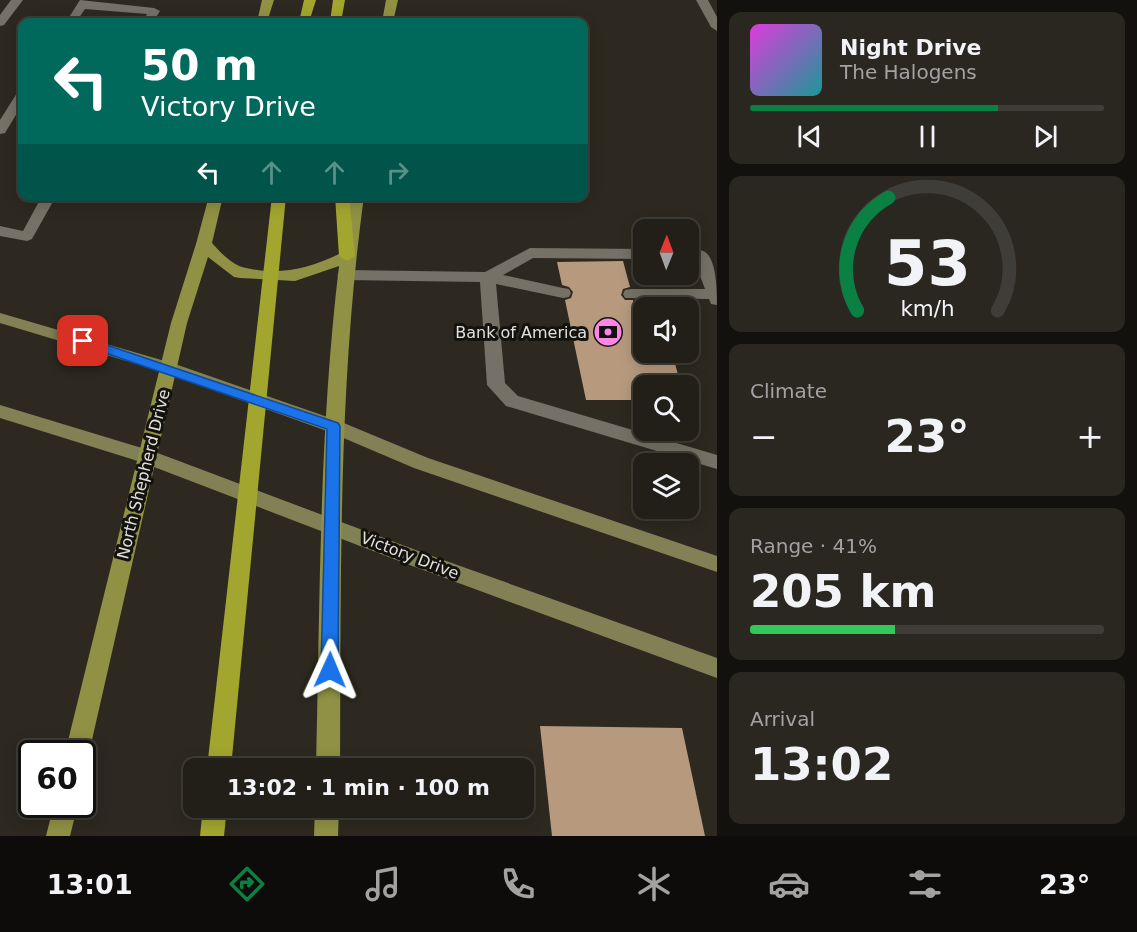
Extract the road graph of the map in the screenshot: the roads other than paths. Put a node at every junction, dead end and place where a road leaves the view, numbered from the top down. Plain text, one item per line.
1 (17, 0) edge
2 (268, 0) edge
3 (310, 0) edge
4 (339, 0) edge
5 (392, 0) edge
6 (702, 0) edge
7 (84, 3) edge
8 (74, 18) edge
9 (150, 18) edge
10 (263, 18) edge
11 (305, 18) edge
12 (337, 18) edge
13 (389, 18) edge
14 (0, 23) edge
15 (717, 27) edge
16 (18, 102) edge
17 (0, 130) edge
18 (47, 201) edge
19 (215, 201) edge
20 (279, 201) edge
21 (342, 201) edge
22 (356, 201) edge
23 (0, 231) edge
24 (204, 244) junction
25 (633, 254) edge
26 (699, 255) edge
27 (347, 256) junction
28 (345, 275) junction
29 (488, 277) junction
30 (564, 293) dead end
31 (632, 294) dead end
32 (716, 297) edge
33 (0, 318) edge
34 (169, 368) junction
35 (0, 411) edge
36 (333, 426) junction
37 (148, 457) junction
38 (717, 462) edge
39 (331, 525) junction
40 (717, 564) edge
41 (717, 668) edge
42 (81, 740) edge
43 (220, 758) edge
44 (328, 758) edge
45 (62, 818) edge
46 (214, 818) edge
47 (327, 818) edge
48 (58, 836) edge
49 (212, 836) edge
50 (326, 836) edge

1 - 14 lane
2 - 10 main road
3 - 11 highway
4 - 12 highway
5 - 13 main road
6 - 15 lane
7 - 8 lane
7 - 9 lane
16 - 17 lane
18 - 23 lane
19 - 24 main road, North Shepherd Drive
20 - 43 highway
21 - 27 highway
22 - 27 main road
24 - 27 main road
24 - 34 main road, North Shepherd Drive
25 - 29 lane
26 - 32 lane
27 - 28 main road
28 - 29 lane
28 - 36 main road
29 - 30 lane
29 - 38 lane
31 - 32 lane
33 - 34 main road
34 - 36 main road
34 - 37 main road, North Shepherd Drive
35 - 37 main road, Victory Drive
36 - 39 main road
36 - 40 main road
37 - 39 main road, Victory Drive
37 - 42 main road, North Shepherd Drive
39 - 41 main road, Victory Drive
39 - 44 main road
45 - 48 main road
46 - 49 highway
47 - 50 main road

